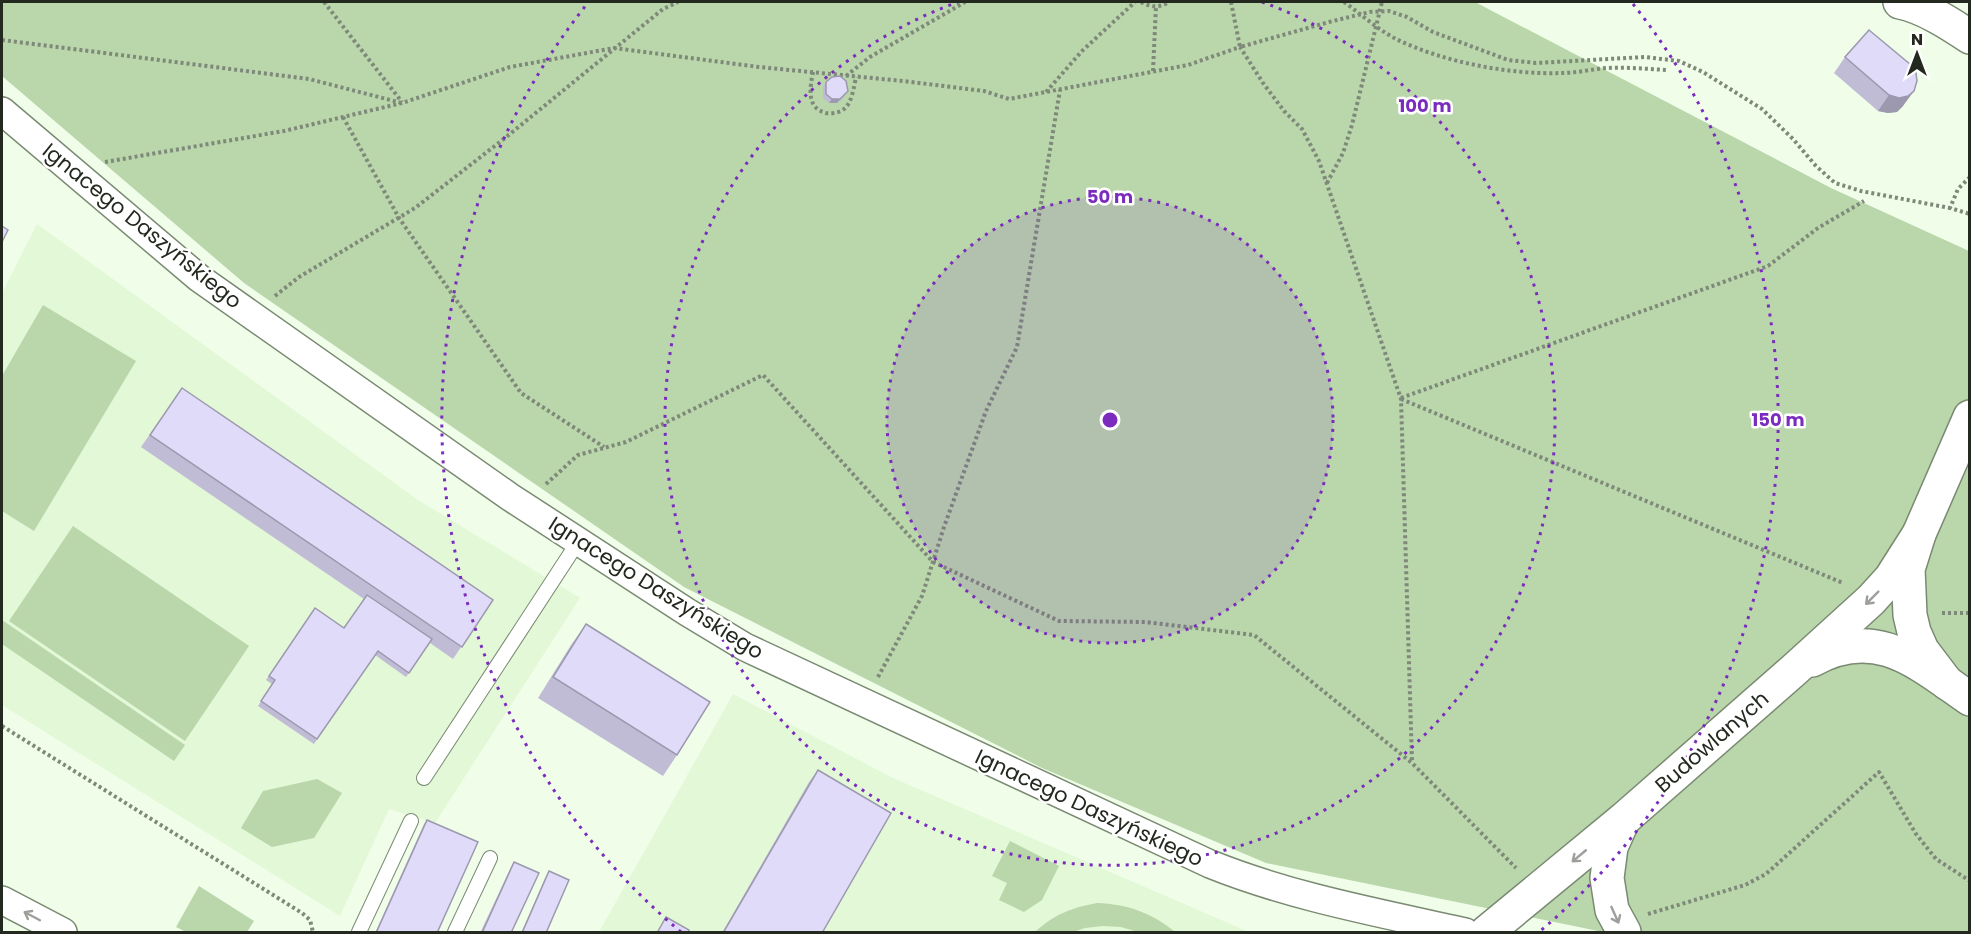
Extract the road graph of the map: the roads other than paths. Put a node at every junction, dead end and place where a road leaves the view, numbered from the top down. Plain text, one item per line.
1 (1900, 2) edge
2 (1970, 37) edge
3 (2, 111) edge
4 (1970, 417) edge
5 (1919, 534) junction
6 (578, 542) junction
7 (1794, 670) junction
8 (1958, 691) edge
9 (424, 778) dead end
10 (1624, 819) junction
11 (411, 821) dead end
12 (490, 858) dead end
13 (2, 900) edge
14 (1633, 924) edge
15 (63, 933) edge
16 (359, 933) edge
17 (455, 933) edge
18 (1465, 933) edge
19 (1488, 933) edge

1 - 2 street
3 - 6 street, Ignacego Daszyńskiego
4 - 5 street, Budowlanych
5 -> 7 street, Budowlanych
5 - 8 street, Budowlanych
6 - 9 lane
6 - 18 street, Ignacego Daszyńskiego
7 - 8 street
7 - 10 street, Budowlanych
10 -> 14 street
10 -> 19 street, Budowlanych
11 - 16 lane
12 - 17 lane
15 -> 13 street

